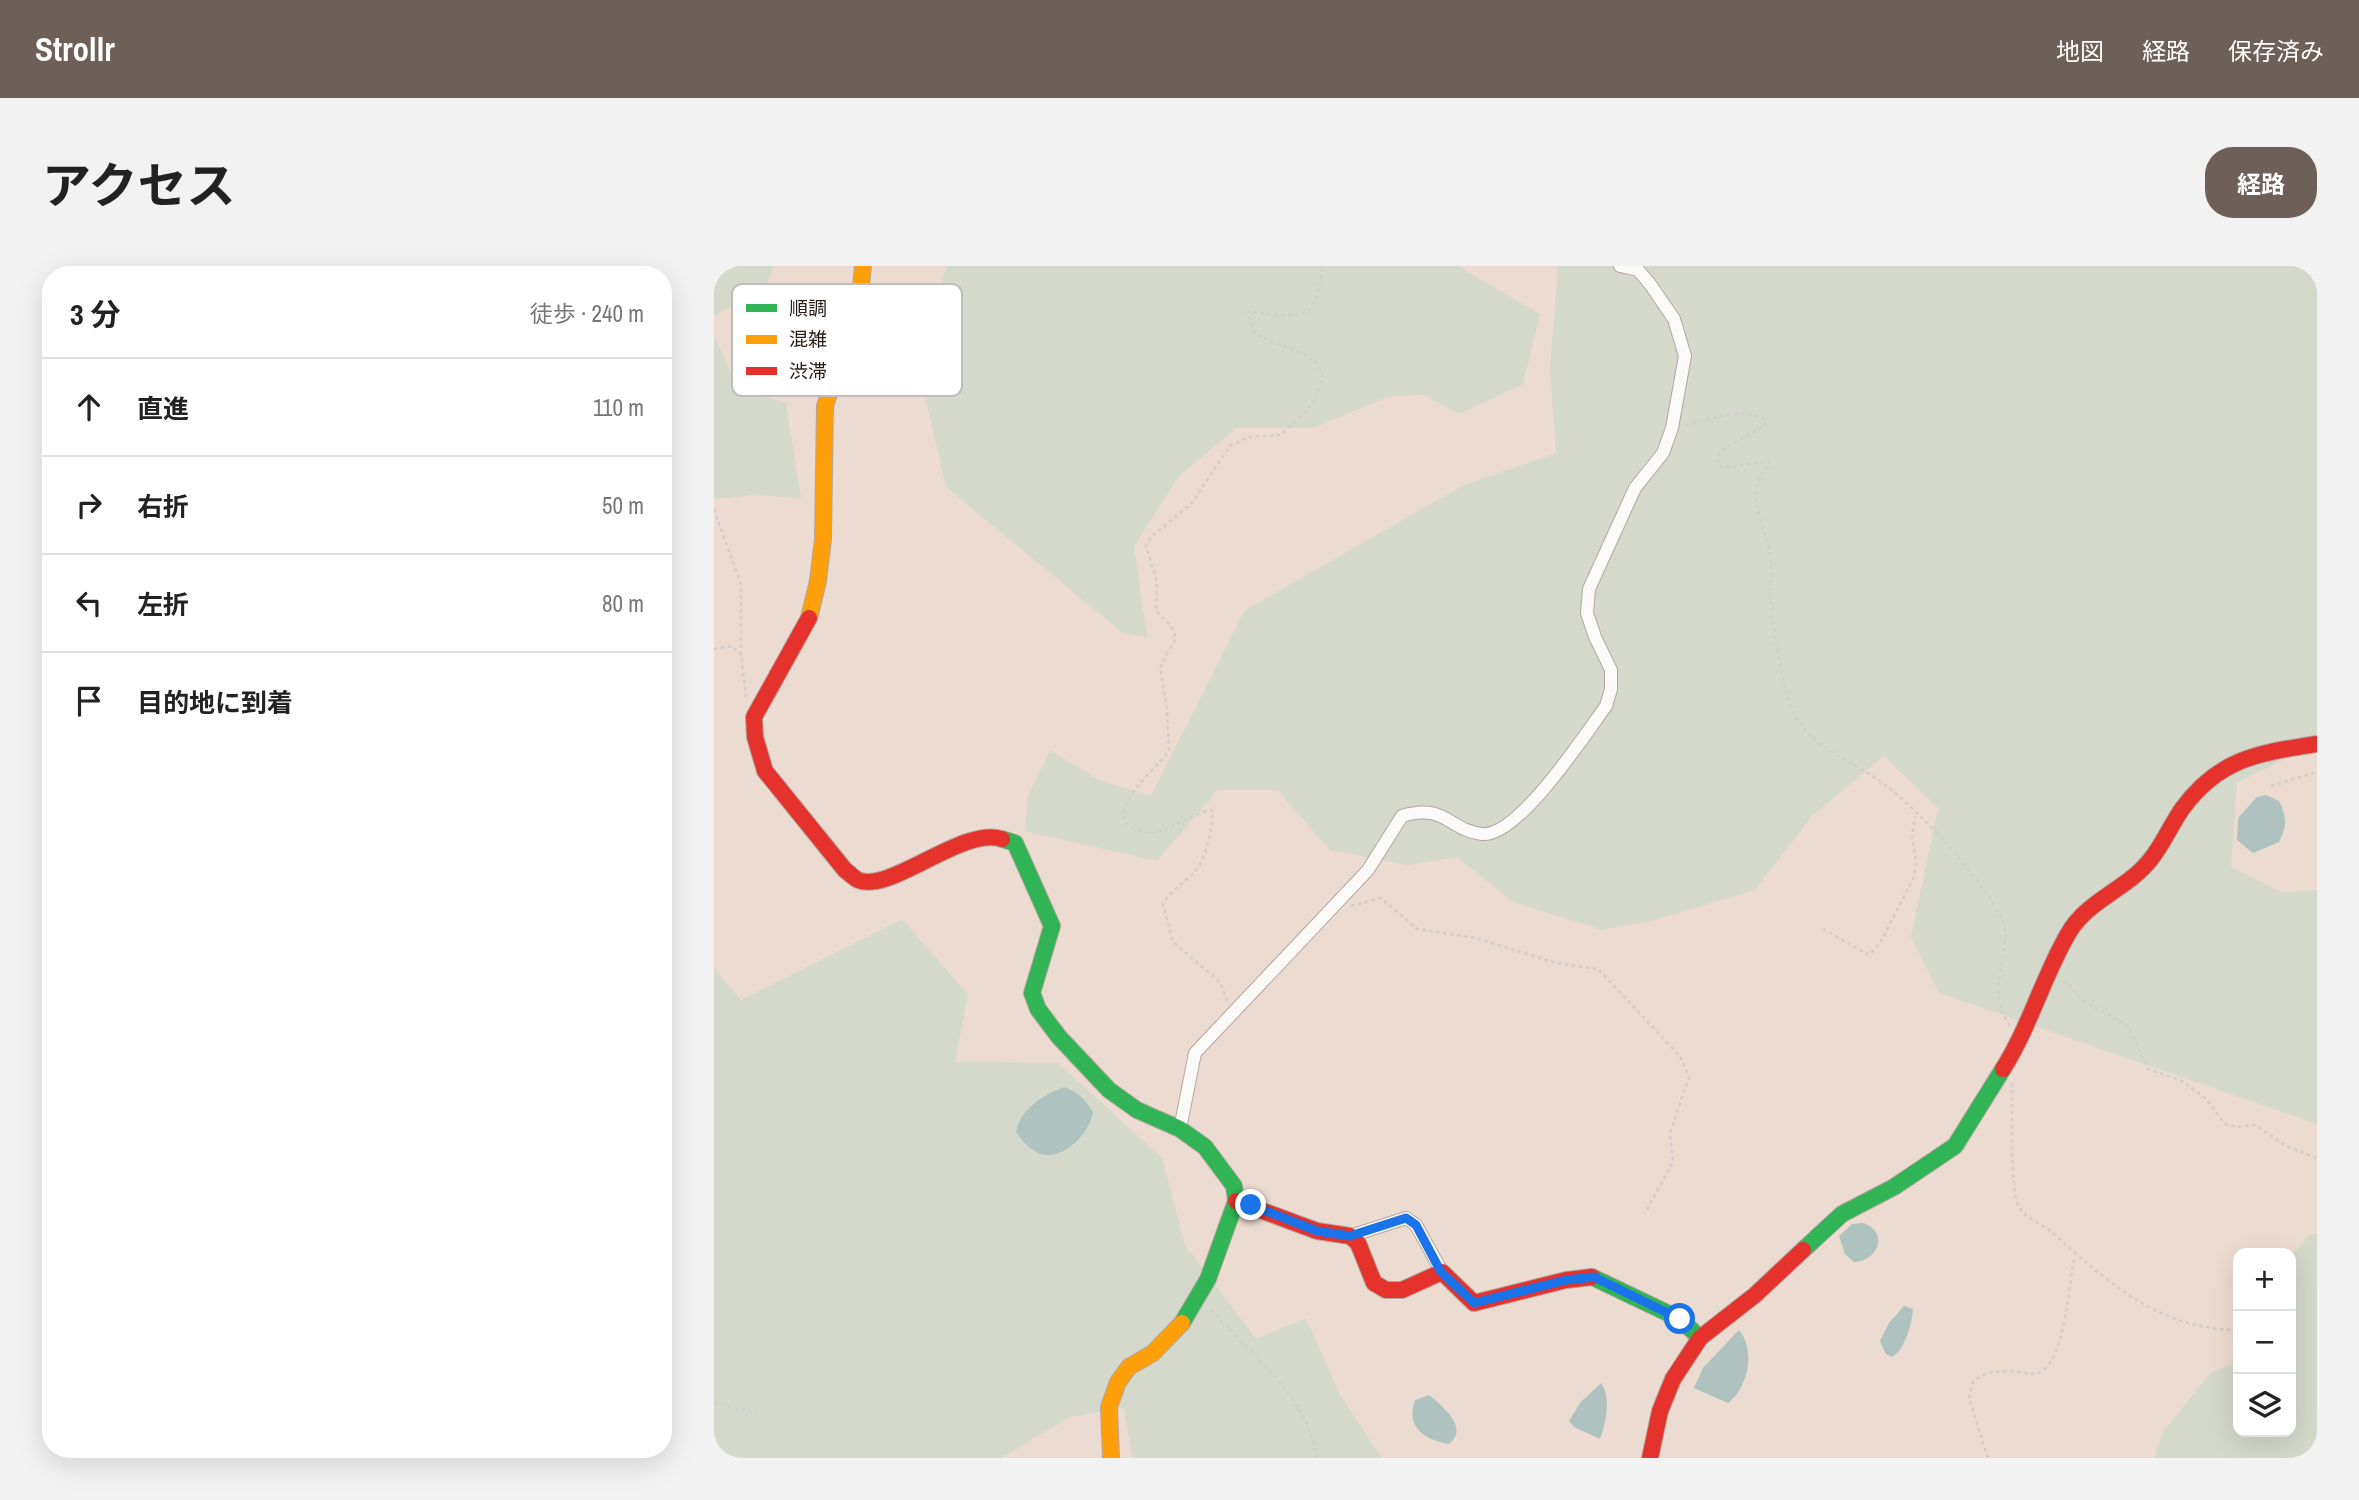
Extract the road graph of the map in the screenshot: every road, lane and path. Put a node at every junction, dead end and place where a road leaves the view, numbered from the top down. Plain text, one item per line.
1 (863, 266) edge
2 (1323, 266) edge
3 (1620, 266) edge
4 (861, 284) edge
5 (828, 396) edge
6 (1672, 428) junction
7 (714, 509) edge
8 (741, 655) dead end
9 (2317, 744) edge
10 (2317, 772) edge
11 (2271, 786) dead end
12 (1915, 814) junction
13 (1328, 912) junction
14 (1823, 929) dead end
15 (2053, 966) junction
16 (1229, 1014) junction
17 (2021, 1040) junction
18 (2012, 1083) dead end
19 (1180, 1129) junction
20 (2317, 1158) edge
21 (1236, 1201) junction
22 (1645, 1213) dead end
23 (1350, 1236) junction
24 (2075, 1256) junction
25 (1441, 1272) junction
26 (1199, 1297) junction
27 (2233, 1330) edge
28 (1700, 1338) junction
29 (714, 1403) edge
30 (762, 1414) dead end
31 (1111, 1458) edge
32 (1316, 1458) edge
33 (1650, 1458) edge
34 (1988, 1458) edge

1 - 4 street
2 - 16 path
3 - 6 street
5 - 19 street
6 - 12 path
6 - 13 street
7 - 8 path
9 - 15 street
10 - 11 path
12 - 14 path
12 - 17 path
13 - 16 street
13 - 22 path
15 - 17 street
15 - 20 path
16 - 19 street
17 - 28 street
18 - 24 path
19 - 21 street
21 - 23 street
21 - 26 street
23 - 25 street
23 - 25 street
24 - 27 path
24 - 34 path
25 - 28 street
26 - 31 street
26 - 32 path
28 - 33 street
29 - 30 path

